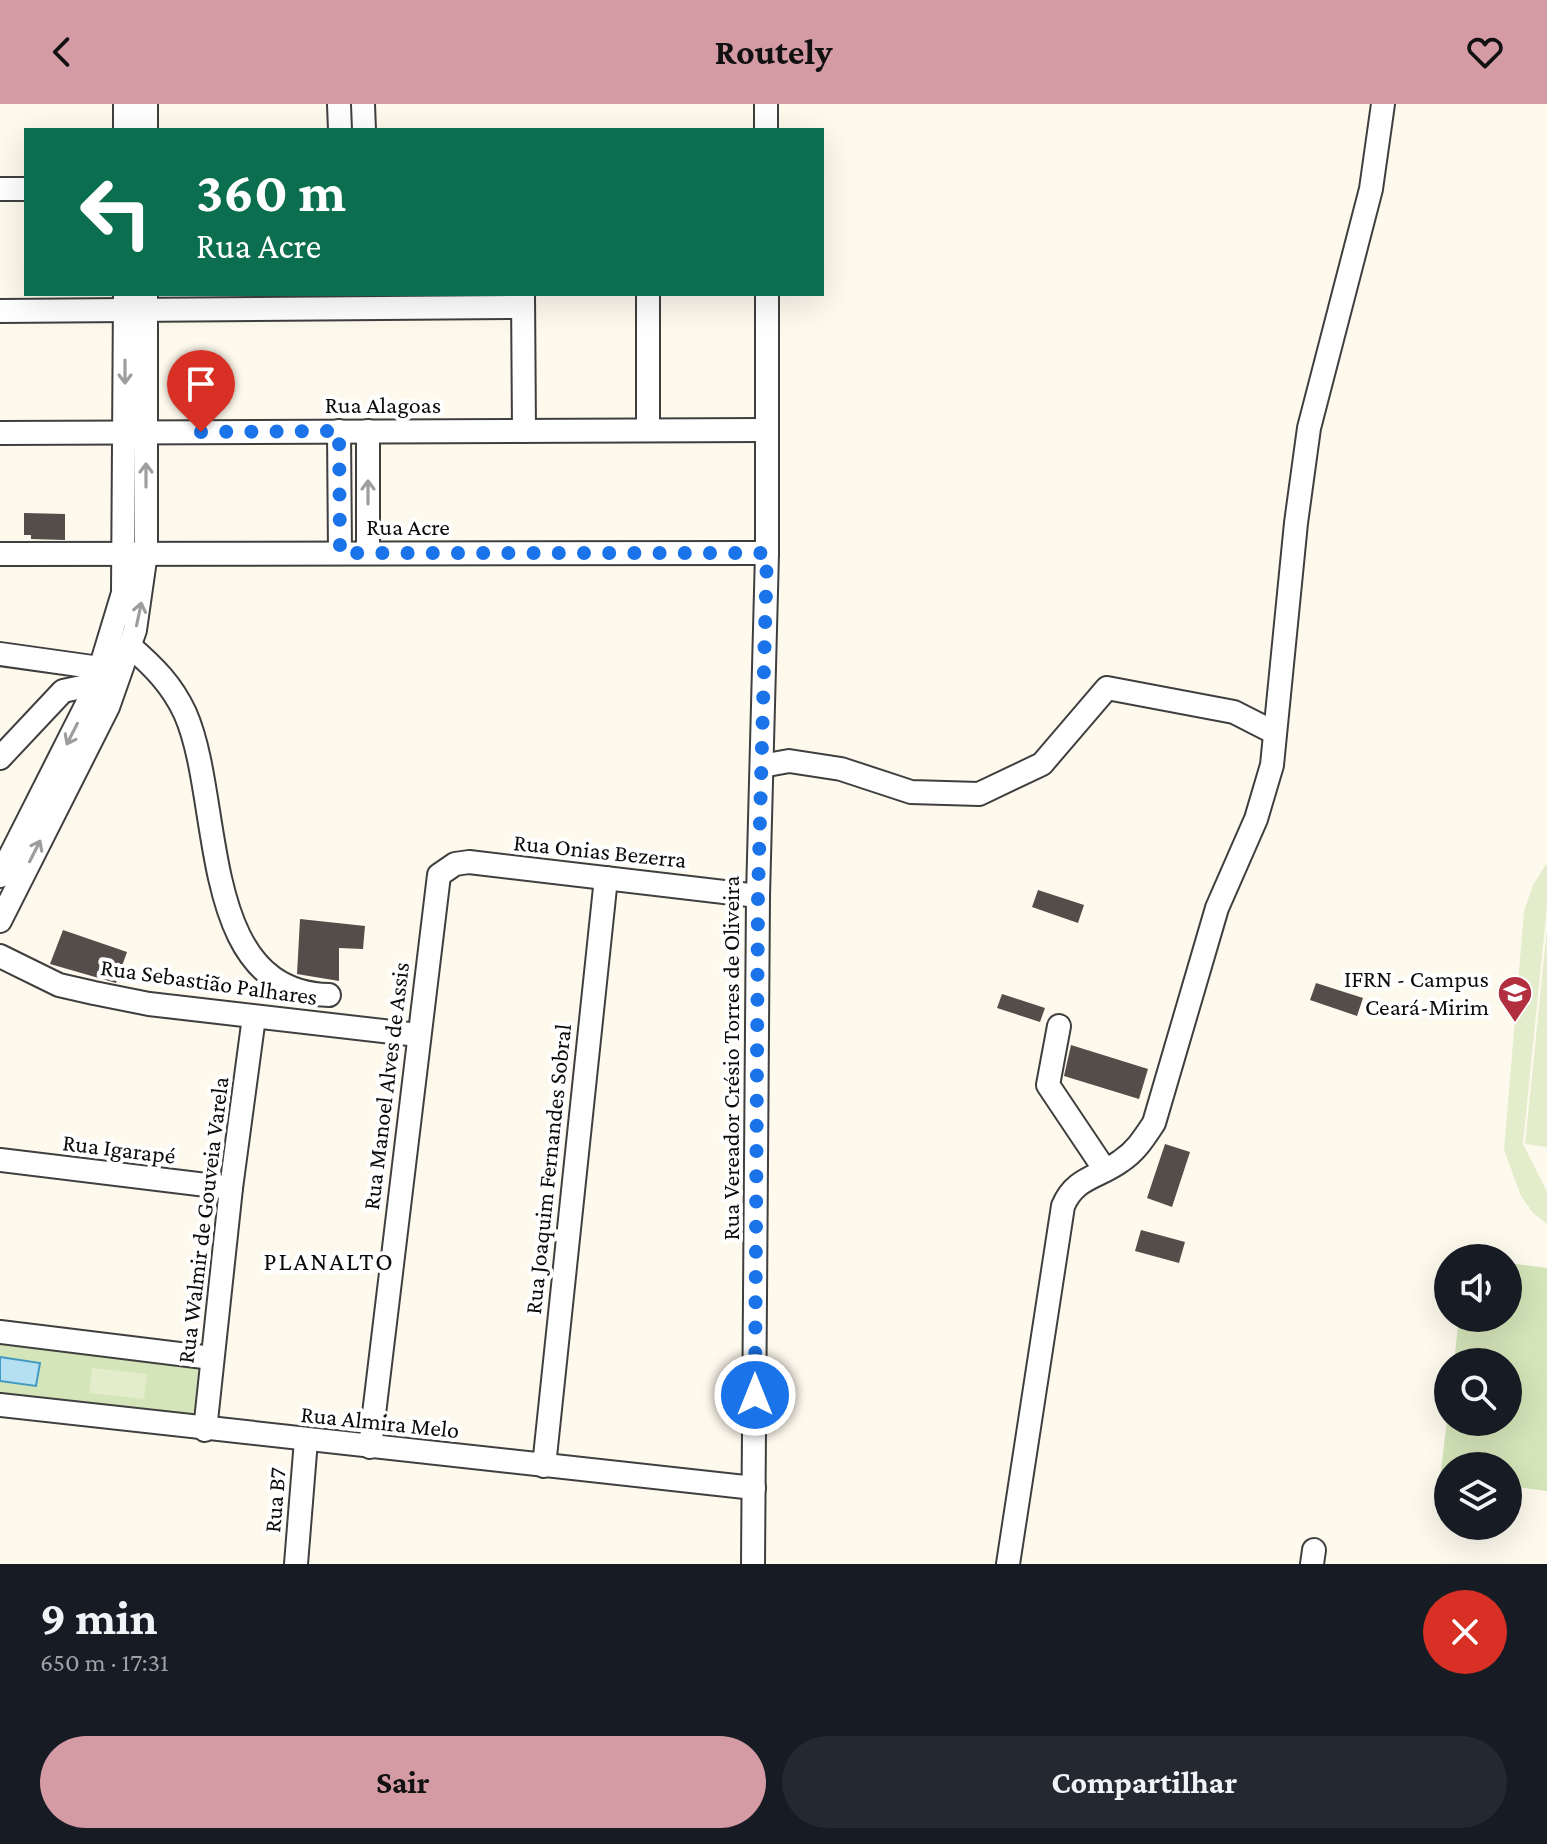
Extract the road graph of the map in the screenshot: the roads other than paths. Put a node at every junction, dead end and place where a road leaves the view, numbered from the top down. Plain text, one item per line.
1 (125, 104) edge
2 (146, 104) edge
3 (339, 104) edge
4 (363, 104) edge
5 (766, 104) edge
6 (1383, 104) edge
7 (125, 128) edge
8 (146, 128) edge
9 (340, 128) edge
10 (364, 128) edge
11 (766, 128) edge
12 (0, 189) edge
13 (24, 189) edge
14 (648, 296) edge
15 (767, 296) edge
16 (523, 300) edge
17 (135, 302) edge
18 (0, 311) edge
19 (648, 430) junction
20 (767, 430) junction
21 (339, 431) junction
22 (368, 431) junction
23 (524, 431) junction
24 (136, 432) junction
25 (0, 433) edge
26 (136, 553) junction
27 (340, 553) junction
28 (368, 553) junction
29 (767, 553) junction
30 (0, 554) edge
31 (131, 647) junction
32 (0, 654) edge
33 (107, 674) junction
34 (1275, 733) junction
35 (0, 758) edge
36 (762, 766) junction
37 (439, 875) joint
38 (0, 876) edge
39 (606, 878) junction
40 (758, 896) junction
41 (0, 921) edge
42 (0, 956) edge
43 (329, 995) dead end
44 (254, 1017) junction
45 (1059, 1026) dead end
46 (418, 1035) junction
47 (0, 1160) edge
48 (1105, 1170) junction
49 (231, 1188) junction
50 (0, 1332) edge
51 (212, 1358) junction
52 (0, 1405) edge
53 (205, 1430) junction
54 (306, 1440) junction
55 (370, 1447) junction
56 (544, 1466) junction
57 (754, 1488) junction
58 (296, 1564) edge
59 (753, 1564) edge
60 (1008, 1564) edge

1 - 7 street
2 - 8 street
3 - 9 street
4 - 10 street
5 - 11 street
6 - 34 street
12 - 13 street
14 - 19 street
15 - 20 street, Rua Vereador Crésio Torres de Oliveira
16 - 17 street
16 - 23 street
17 - 18 street
17 - 24 street
19 - 20 street, Rua Alagoas
19 - 23 street, Rua Alagoas
20 - 29 street, Rua Vereador Crésio Torres de Oliveira
21 - 22 street, Rua Alagoas
21 - 24 street, Rua Alagoas
21 - 27 street
22 - 23 street, Rua Alagoas
28 -> 22 street
24 - 25 street, Rua Alagoas
24 - 26 street
26 - 27 street, Rua Acre
26 - 30 street, Rua Acre
31 -> 26 street
26 - 33 street
27 - 28 street, Rua Acre
28 - 29 street, Rua Acre
29 - 36 street, Rua Vereador Crésio Torres de Oliveira
31 - 33 street
31 - 43 street
32 - 33 street
33 - 35 street
33 -> 38 street
41 -> 33 street
34 - 36 street
34 - 48 street
36 - 40 street, Rua Vereador Crésio Torres de Oliveira
37 - 39 street, Rua Onias Bezerra
37 - 46 street, Rua Manoel Alves de Assis
39 - 40 street, Rua Onias Bezerra
39 - 56 street, Rua Joaquim Fernandes Sobral
40 - 57 street, Rua Vereador Crésio Torres de Oliveira
42 - 44 street, Rua Sebastião Palhares
44 - 46 street, Rua Sebastião Palhares
44 - 49 street, Rua Walmir de Gouveia Varela
45 - 48 street
46 - 55 street, Rua Manoel Alves de Assis
47 - 49 street, Rua Igarapé
48 - 60 street
49 - 51 street, Rua Walmir de Gouveia Varela
50 - 51 street
51 - 53 street, Rua Walmir de Gouveia Varela
52 - 53 street, Rua Almira Melo
53 - 54 street, Rua Almira Melo
54 - 55 street, Rua Almira Melo
54 - 58 street, Rua B7
55 - 56 street, Rua Almira Melo
56 - 57 street, Rua Almira Melo
57 - 59 street, Rua Vereador Crésio Torres de Oliveira

